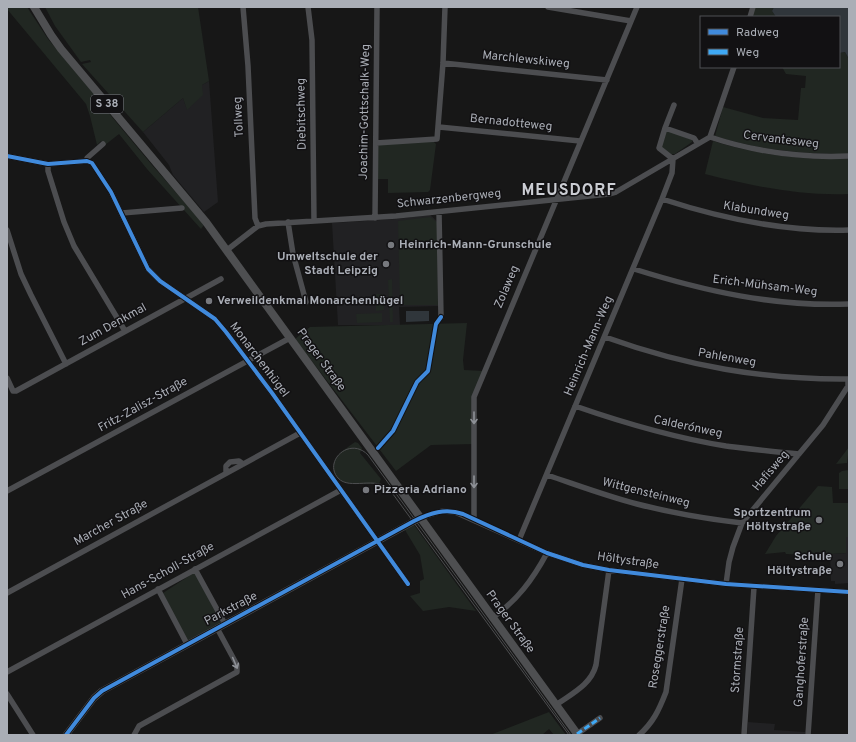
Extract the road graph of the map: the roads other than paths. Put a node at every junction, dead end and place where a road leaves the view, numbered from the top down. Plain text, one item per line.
1 (34, 7) edge
2 (243, 7) edge
3 (308, 7) edge
4 (377, 7) edge
5 (445, 7) edge
6 (548, 7) edge
7 (637, 7) edge
8 (631, 21) junction
9 (443, 63) junction
10 (734, 68) edge
11 (606, 80) junction
12 (674, 105) dead end
13 (439, 127) junction
14 (665, 128) junction
15 (710, 137) junction
16 (580, 141) junction
17 (376, 143) junction
18 (103, 144) dead end
19 (698, 144) junction
20 (7, 156) edge
21 (849, 156) edge
22 (673, 159) junction
23 (87, 161) junction
24 (48, 164) junction
25 (662, 199) junction
26 (556, 200) junction
27 (182, 208) dead end
28 (440, 212) junction
29 (122, 213) junction
30 (375, 218) junction
31 (314, 221) junction
32 (288, 222) junction
33 (258, 226) junction
34 (7, 230) edge
35 (849, 230) edge
36 (227, 250) junction
37 (634, 269) junction
38 (221, 280) dead end
39 (185, 298) junction
40 (306, 302) dead end
41 (849, 304) edge
42 (441, 316) dead end
43 (125, 331) junction
44 (605, 337) junction
45 (290, 338) junction
46 (248, 360) junction
47 (66, 364) junction
48 (7, 378) edge
49 (849, 379) edge
50 (849, 386) edge
51 (576, 406) junction
52 (300, 433) junction
53 (799, 454) junction
54 (547, 475) junction
55 (341, 490) junction
56 (7, 491) edge
57 (420, 518) junction
58 (474, 519) junction
59 (742, 524) junction
60 (519, 540) junction
61 (377, 541) junction
62 (547, 553) junction
63 (195, 569) junction
64 (609, 570) junction
65 (682, 579) junction
66 (408, 584) dead end
67 (726, 584) junction
68 (754, 586) junction
69 (158, 589) junction
70 (818, 590) junction
71 (847, 590) edge
72 (7, 593) edge
73 (492, 618) junction
74 (225, 624) junction
75 (217, 628) junction
76 (187, 644) junction
77 (7, 672) edge
78 (7, 694) edge
79 (556, 705) junction
80 (600, 718) dead end
81 (577, 734) edge
82 (33, 735) edge
83 (66, 735) edge
84 (134, 735) edge
85 (639, 735) edge
86 (744, 735) edge
87 (808, 735) edge

1 - 36 main road, Prager Straße / S 38
2 - 33 street, Tollweg
3 - 31 street, Diebitschweg
4 - 17 street, Joachim-Gottschalk-Weg
5 - 9 street
6 - 8 street
7 - 8 street, Zolaweg
8 - 11 street, Zolaweg
9 - 11 street, Marchlewskiweg
9 - 13 street
10 - 15 street
11 - 16 street, Zolaweg
12 - 14 street
13 - 16 street, Bernadotteweg
13 - 17 street
14 - 19 street
14 - 22 street
15 - 19 street, Schwarzenbergweg
15 - 21 street, Cervantesweg
16 - 26 street, Zolaweg
17 - 30 street, Joachim-Gottschalk-Weg
18 - 23 street
19 - 22 street, Schwarzenbergweg
20 - 24 street
22 - 25 street, Heinrich-Mann-Weg
22 - 26 street, Schwarzenbergweg
23 - 24 street
23 - 29 street, Monarchenhügel
24 - 43 street
25 - 35 street, Klabundweg
25 - 37 street, Heinrich-Mann-Weg
26 - 28 street, Schwarzenbergweg
26 -> 58 street, Zolaweg
27 - 29 street
28 - 30 street, Schwarzenbergweg
28 - 42 street
29 - 39 street, Monarchenhügel
30 - 31 street, Schwarzenbergweg
31 - 32 street, Schwarzenbergweg
32 - 33 street, Schwarzenbergweg
32 - 40 street
33 - 36 street, Schwarzenbergweg
34 - 47 street
36 - 45 main road, Prager Straße
37 - 41 street, Erich-Mühsam-Weg
37 - 44 street, Heinrich-Mann-Weg
38 - 39 street, Zum Denkmal
39 - 43 street, Zum Denkmal
39 - 46 street, Monarchenhügel
43 - 47 street, Zum Denkmal
44 - 49 street, Pahlenweg
44 - 51 street, Heinrich-Mann-Weg
45 - 46 street, Fritz-Zalisz-Straße
45 - 57 main road, Prager Straße
46 - 52 street, Monarchenhügel
46 - 56 street, Fritz-Zalisz-Straße
47 - 48 street, Zum Denkmal
49 - 50 street, Hafisweg
50 - 53 street, Hafisweg
51 - 53 street, Calderónweg
51 - 54 street, Heinrich-Mann-Weg
52 - 55 street, Monarchenhügel
52 - 72 street, Marcher Straße
53 - 59 street, Hafisweg
54 - 59 street, Wittgensteinweg
54 - 60 street, Heinrich-Mann-Weg
55 - 61 street, Monarchenhügel
55 - 63 street, Hans-Scholl-Straße
57 - 58 street, Höltystraße
57 - 61 street, Parkstraße
57 - 73 main road, Prager Straße
58 - 60 street, Höltystraße
59 - 67 street, Hafisweg
60 - 62 street, Höltystraße
61 - 66 street, Monarchenhügel
61 - 74 street, Parkstraße
62 - 64 street, Höltystraße
62 - 73 street
63 - 69 street, Hans-Scholl-Straße
63 - 74 street
64 - 65 street, Höltystraße
64 - 79 street
65 - 67 street, Höltystraße
65 - 85 street, Roseggerstraße
67 - 68 street, Höltystraße
68 - 70 street, Höltystraße
68 - 86 street, Stormstraße
69 - 76 street
69 - 77 street, Hans-Scholl-Straße
70 - 71 street, Höltystraße
70 - 87 street, Ganghoferstraße
73 - 79 main road, Prager Straße
74 - 75 street, Parkstraße
75 - 76 street, Parkstraße
75 -> 84 street
76 - 83 street, Parkstraße
78 - 82 street
79 - 81 main road, Prager Straße
80 - 81 street

